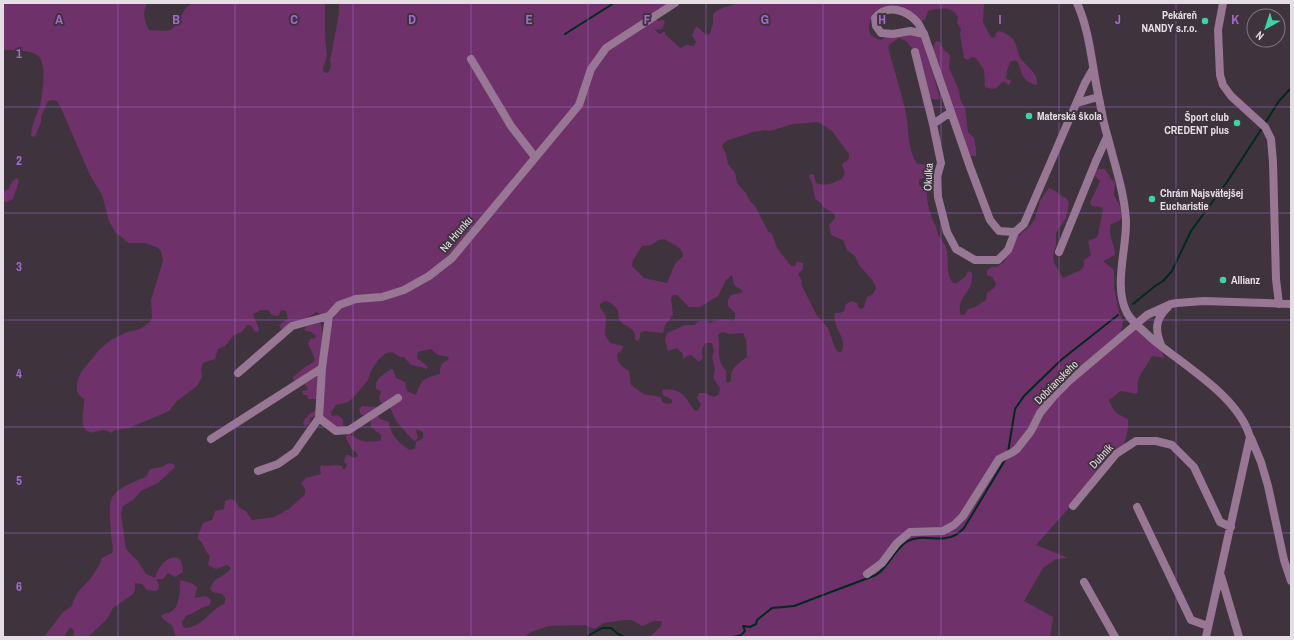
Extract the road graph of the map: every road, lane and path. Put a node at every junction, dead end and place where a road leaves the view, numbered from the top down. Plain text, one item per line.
1 (675, 3) edge
2 (1077, 3) edge
3 (1223, 3) edge
4 (924, 34) junction
5 (915, 52) dead end
6 (471, 59) dead end
7 (1093, 69) junction
8 (1098, 97) junction
9 (1077, 103) junction
10 (951, 112) junction
11 (933, 124) junction
12 (1107, 137) junction
13 (535, 157) junction
14 (1113, 159) junction
15 (1096, 161) junction
16 (1015, 232) junction
17 (1059, 252) dead end
18 (1171, 304) junction
19 (1279, 304) junction
20 (1291, 304) edge
21 (329, 316) junction
22 (1136, 324) junction
23 (1162, 348) junction
24 (322, 368) junction
25 (238, 373) dead end
26 (398, 398) dead end
27 (319, 418) junction
28 (1250, 437) junction
29 (211, 440) dead end
30 (1261, 462) junction
31 (1245, 463) junction
32 (258, 471) dead end
33 (1073, 506) dead end
34 (1137, 507) dead end
35 (1230, 527) junction
36 (867, 574) dead end
37 (1220, 574) junction
38 (1291, 581) edge
39 (1084, 582) dead end
40 (1208, 626) junction
41 (1115, 637) edge
42 (1206, 637) edge
43 (1238, 637) edge

1 - 13 street, Na Hrunku
2 - 7 street
3 - 19 street
4 - 4 street
4 - 10 street
5 - 11 street, Okulka
6 - 13 street
7 - 8 street
7 - 9 street, Okulka
8 - 9 street
8 - 12 street
9 - 16 street, Okulka
10 - 11 street
10 - 16 street
11 - 16 street, Okulka
12 - 14 street
12 - 15 street
13 - 21 street, Na Hrunku
14 - 15 street
14 - 22 street
15 - 17 street
18 - 19 street, Dobrianskeho
18 - 22 street, Dobrianskeho
18 - 23 street
19 - 20 street, Dobrianskeho
21 - 24 street
21 - 25 street
22 - 23 street
22 - 36 street, Dobrianskeho
23 - 28 street
24 - 27 street
24 - 29 street
26 - 27 street
27 - 32 street
28 - 30 street
28 - 31 street
30 - 31 street
30 - 38 street
31 - 35 street
33 - 35 street, Dubník
34 - 40 street
35 - 37 street
37 - 40 street
37 - 43 street
39 - 41 street
40 - 42 street

